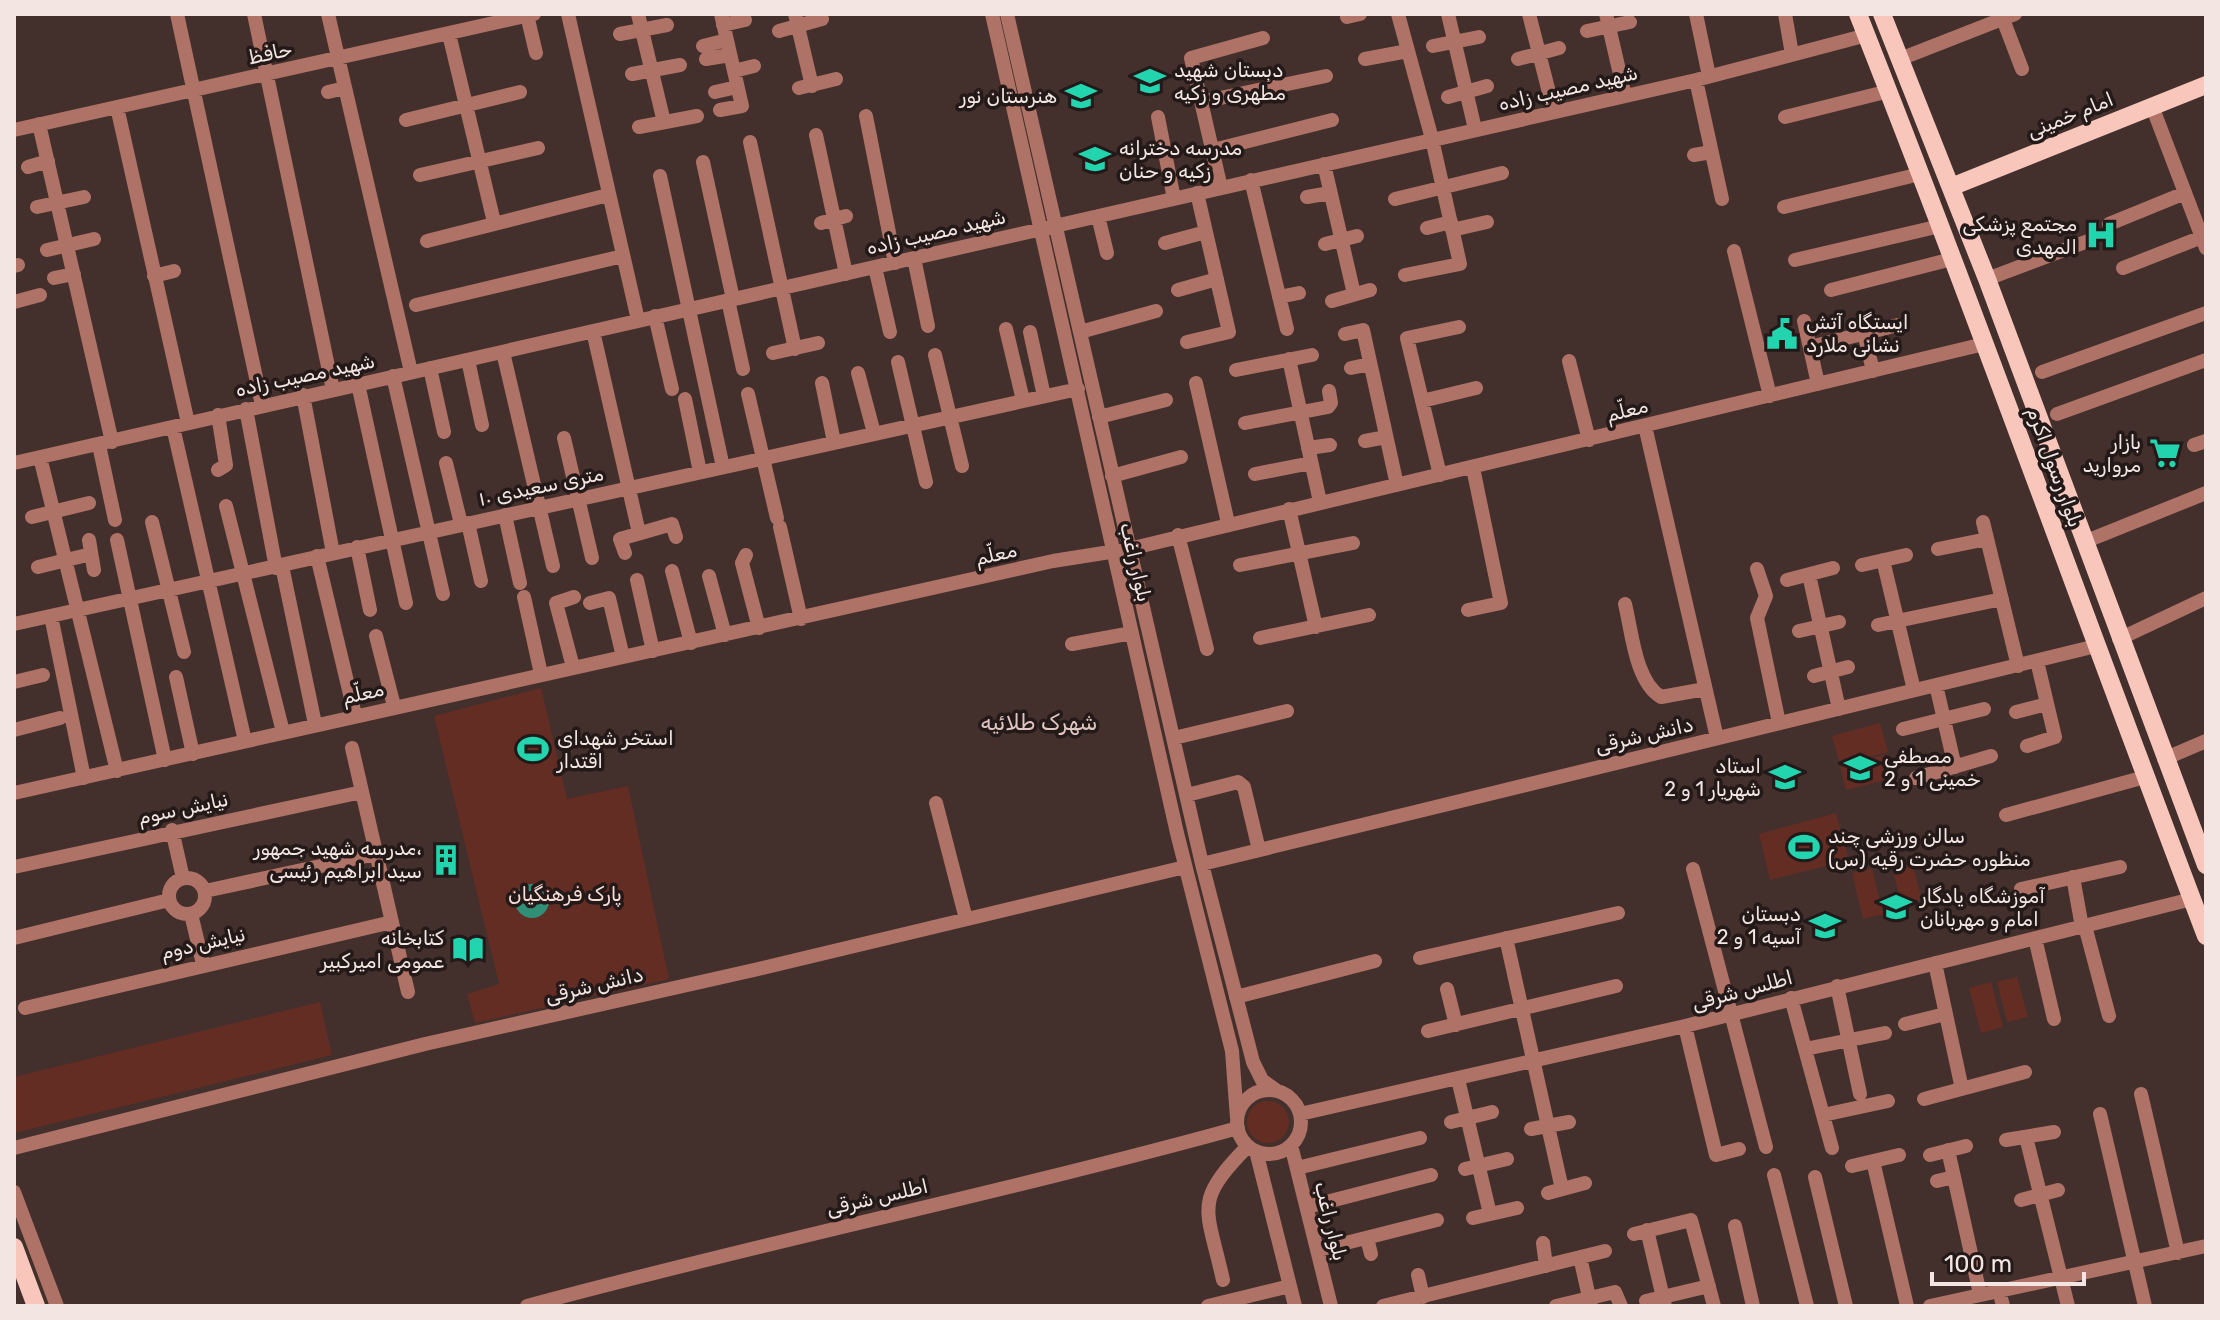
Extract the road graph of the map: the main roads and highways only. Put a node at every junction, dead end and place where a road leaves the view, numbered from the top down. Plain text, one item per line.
1 (1858, 14) edge
2 (1882, 14) edge
3 (2206, 85) edge
4 (1951, 187) junction
5 (2048, 417) junction
6 (2020, 432) junction
7 (2035, 479) junction
8 (2061, 480) junction
9 (2206, 865) edge
10 (2206, 936) edge
11 (14, 1247) edge
12 (36, 1306) edge

1 - 6 main road, بلوار رسول اکرم
2 - 4 main road, بلوار رسول اکرم
3 - 4 main road, امام خمینی
4 - 5 main road, بلوار رسول اکرم
5 - 6 main road
5 - 8 main road, بلوار رسول اکرم
6 - 7 main road, بلوار رسول اکرم
7 - 8 main road
7 - 10 main road, بلوار رسول اکرم
8 - 9 main road, بلوار رسول اکرم
11 - 12 main road

